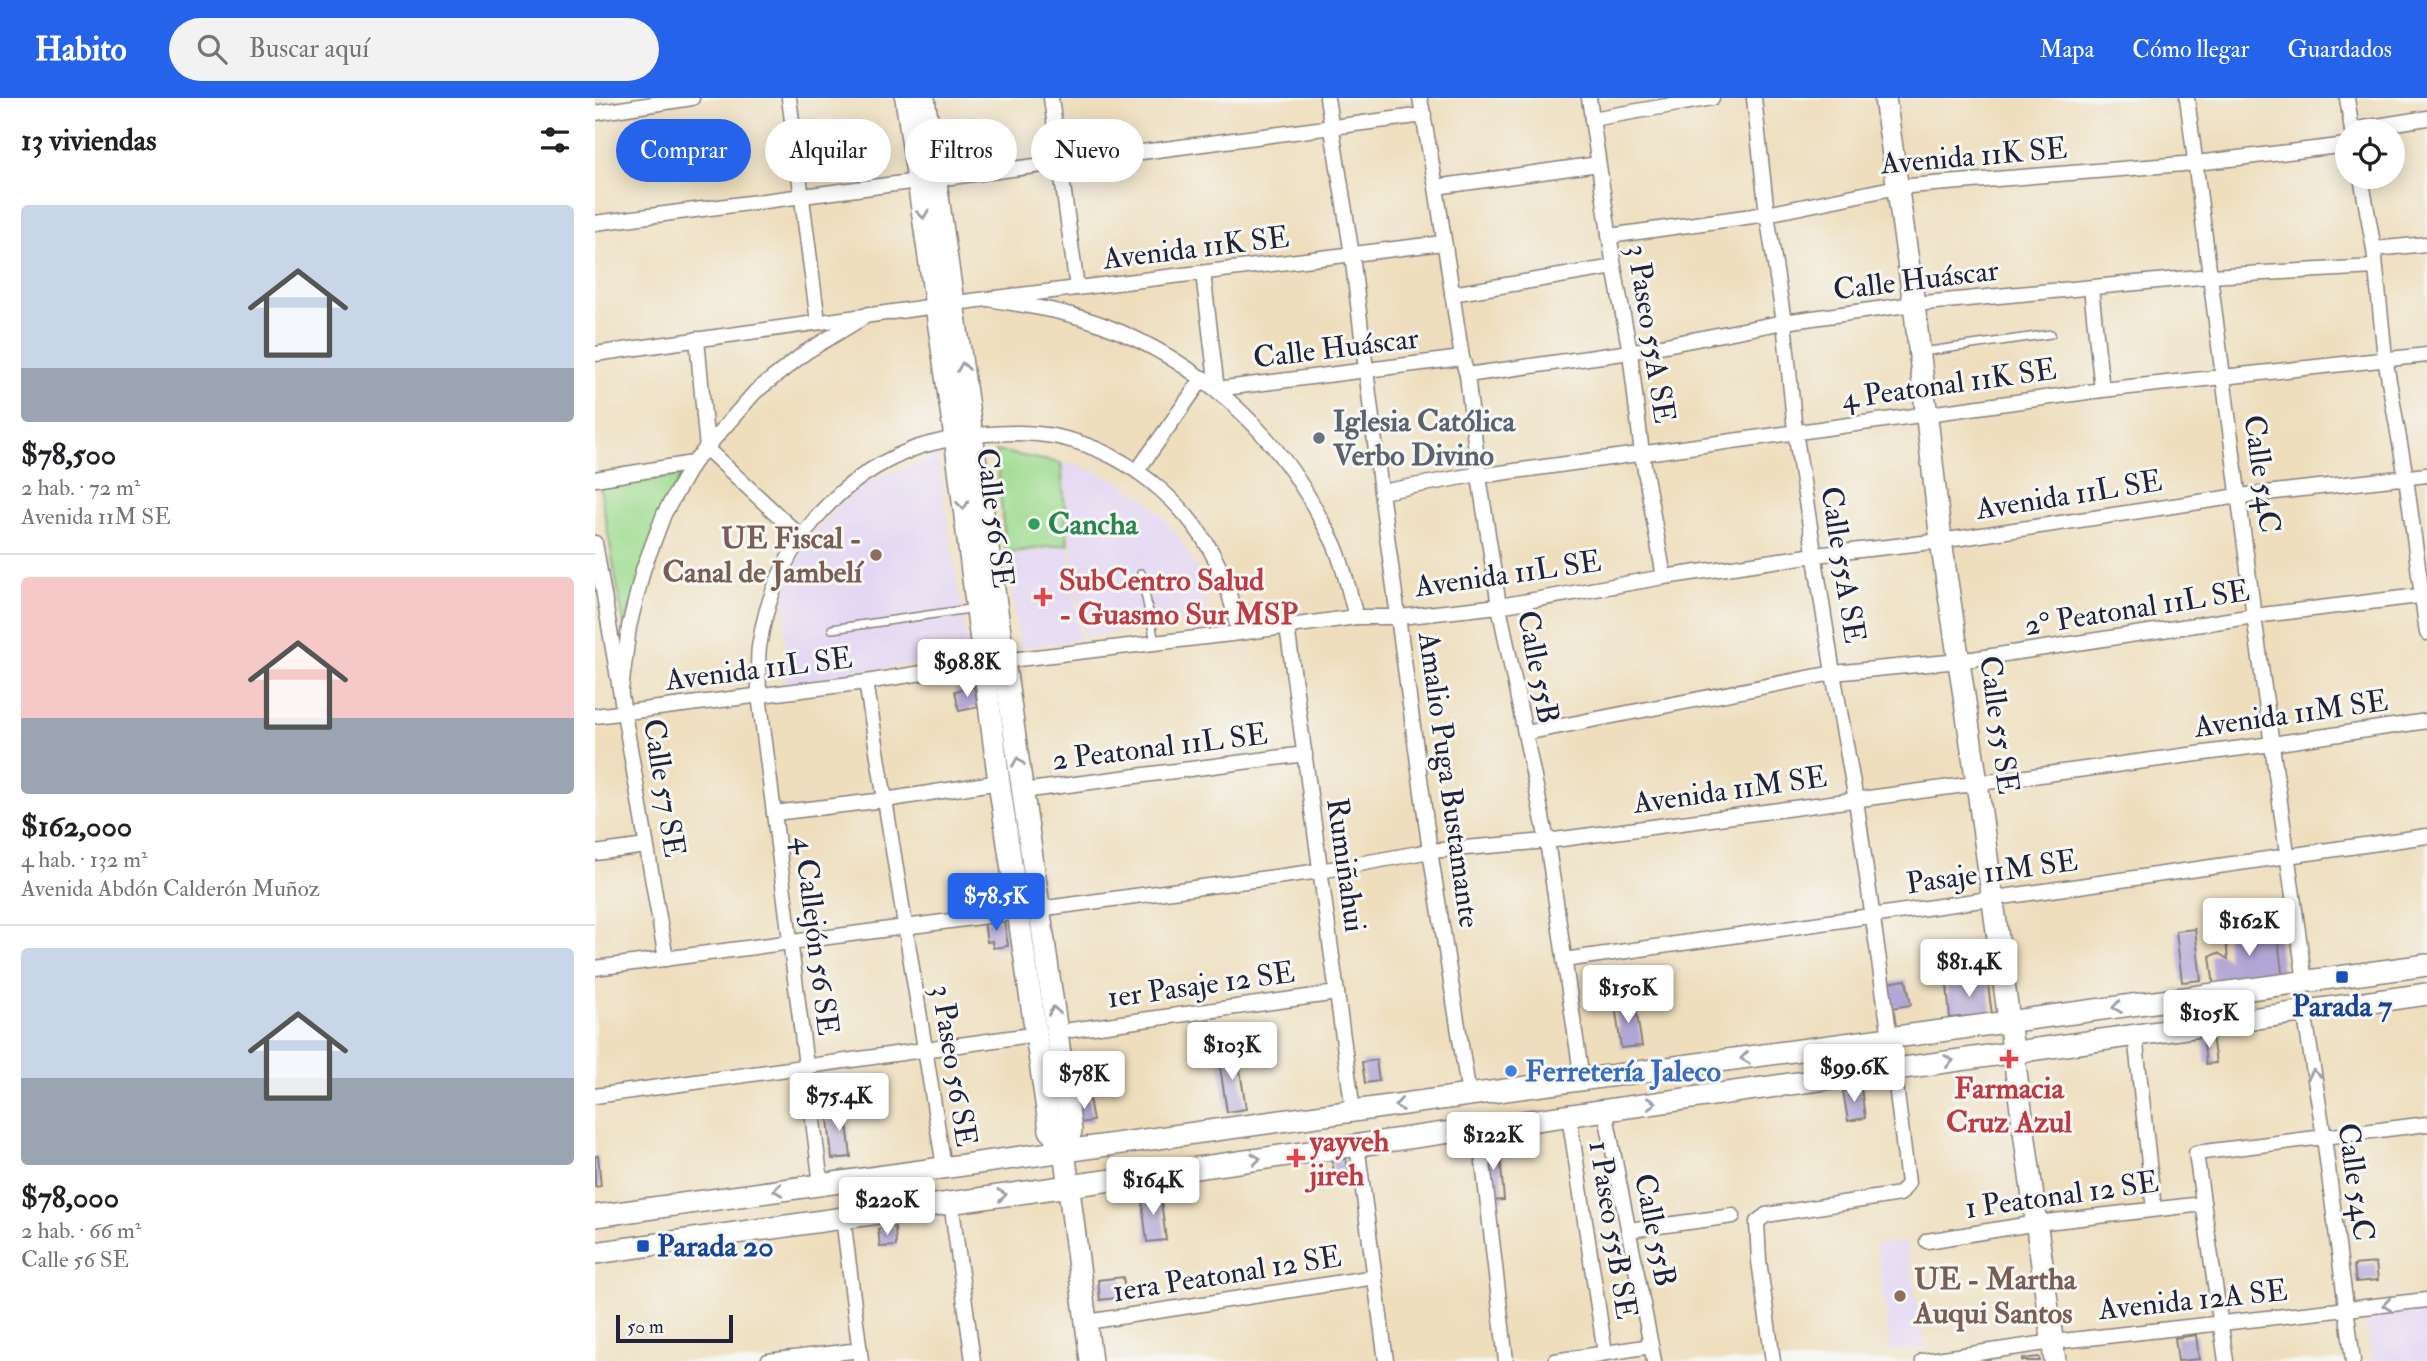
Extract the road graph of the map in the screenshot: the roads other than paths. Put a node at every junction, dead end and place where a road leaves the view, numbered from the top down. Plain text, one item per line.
1 (692, 98) edge
2 (789, 98) edge
3 (906, 98) edge
4 (924, 98) edge
5 (1051, 98) edge
6 (1327, 98) edge
7 (1420, 98) edge
8 (1589, 98) edge
9 (1712, 98) edge
10 (1754, 98) edge
11 (1885, 98) edge
12 (2187, 98) edge
13 (2347, 98) edge
14 (595, 113) edge
15 (1424, 115) junction
16 (2427, 118) edge
17 (911, 119) edge
18 (925, 119) edge
19 (1054, 119) edge
20 (1592, 119) junction
21 (2349, 119) edge
22 (2405, 123) edge
23 (1332, 127) junction
24 (2335, 138) edge
25 (1144, 151) edge
26 (2196, 163) junction
27 (1598, 164) junction
28 (911, 182) edge
29 (927, 182) edge
30 (1063, 182) edge
31 (1436, 187) junction
32 (1897, 187) junction
33 (2363, 189) edge
34 (801, 196) junction
35 (1767, 214) junction
36 (595, 223) edge
37 (1609, 236) junction
38 (1443, 243) junction
39 (2427, 244) edge
40 (2374, 249) junction
41 (1353, 255) junction
42 (1614, 267) junction
43 (2375, 267) junction
44 (1203, 273) junction
45 (2210, 276) junction
46 (1077, 288) junction
47 (2091, 288) junction
48 (1452, 294) junction
49 (989, 299) junction
50 (1914, 304) junction
51 (945, 305) junction
52 (869, 314) junction
53 (818, 321) junction
54 (1784, 322) junction
55 (2051, 334) dead end
56 (697, 339) junction
57 (1630, 352) junction
58 (1918, 352) junction
59 (595, 354) edge
60 (2427, 355) edge
61 (2385, 358) junction
62 (1462, 359) junction
63 (1366, 372) junction
64 (1467, 376) junction
65 (2223, 377) junction
66 (1203, 379) junction
67 (1217, 389) junction
68 (2102, 390) junction
69 (1927, 414) junction
70 (1795, 431) junction
71 (964, 436) junction
72 (707, 449) junction
73 (1642, 454) junction
74 (693, 463) junction
75 (1137, 471) junction
76 (1479, 475) junction
77 (2427, 475) edge
78 (2406, 478) junction
79 (595, 479) edge
80 (1381, 492) junction
81 (2239, 496) junction
82 (800, 536) junction
83 (1941, 541) junction
84 (595, 544) edge
85 (1815, 555) junction
86 (1141, 573) dead end
87 (1664, 577) junction
88 (598, 590) edge
89 (2425, 595) edge
90 (1500, 606) junction
91 (977, 608) junction
92 (2254, 616) junction
93 (1356, 617) junction
94 (1400, 617) junction
95 (1287, 626) junction
96 (832, 629) dead end
97 (2427, 633) edge
98 (1239, 634) junction
99 (1156, 643) junction
100 (1959, 661) junction
101 (995, 662) junction
102 (1833, 673) junction
103 (866, 682) junction
104 (621, 690) junction
105 (759, 695) junction
106 (625, 712) junction
107 (595, 716) edge
108 (2427, 721) edge
109 (1525, 733) junction
110 (2272, 744) junction
111 (1305, 754) junction
112 (999, 782) junction
113 (1977, 783) junction
114 (1022, 791) junction
115 (885, 800) junction
116 (1856, 800) junction
117 (774, 813) junction
118 (2427, 836) edge
119 (1547, 841) junction
120 (646, 846) junction
121 (1430, 851) junction
122 (595, 853) edge
123 (2287, 856) junction
124 (1320, 871) junction
125 (1993, 898) junction
126 (1039, 909) junction
127 (1018, 912) junction
128 (1872, 916) junction
129 (906, 927) junction
130 (790, 942) junction
131 (666, 959) junction
132 (1564, 960) junction
133 (2427, 965) edge
134 (595, 968) edge
135 (2305, 982) junction
136 (1337, 993) junction
137 (2427, 994) edge
138 (2304, 1010) junction
139 (2010, 1022) junction
140 (1072, 1030) dead end
141 (1038, 1034) junction
142 (2135, 1035) junction
143 (1890, 1038) junction
144 (926, 1050) junction
145 (2014, 1052) junction
146 (806, 1067) junction
147 (1894, 1069) junction
148 (1582, 1080) junction
149 (1469, 1094) junction
150 (595, 1096) edge
151 (1605, 1110) junction
152 (1353, 1111) junction
153 (1569, 1115) junction
154 (2427, 1124) edge
155 (1479, 1128) junction
156 (2324, 1137) junction
157 (1357, 1145) junction
158 (1064, 1150) junction
159 (944, 1167) junction
160 (821, 1184) junction
161 (1067, 1186) junction
162 (951, 1202) junction
163 (2203, 1203) junction
164 (2154, 1209) junction
165 (595, 1216) edge
166 (1733, 1216) dead end
167 (843, 1218) junction
168 (2037, 1223) junction
169 (1629, 1230) junction
170 (1927, 1241) dead end
171 (595, 1253) edge
172 (1375, 1277) junction
173 (2427, 1300) edge
174 (2346, 1309) junction
175 (1087, 1322) junction
176 (2221, 1324) junction
177 (2054, 1351) edge
178 (1605, 1353) junction
179 (1652, 1354) edge
180 (861, 1355) edge
181 (768, 1361) edge
182 (973, 1361) edge
183 (1091, 1361) edge
184 (1386, 1361) edge
185 (1506, 1361) edge
186 (1555, 1361) edge
187 (1773, 1361) edge
188 (1923, 1361) edge
189 (2226, 1361) edge
190 (2353, 1361) edge

1 - 14 street
2 - 34 street
3 - 17 main road, Calle 56 SE
4 - 18 main road, Calle 56 SE
5 - 19 street
6 - 23 street, Amalio Puga Bustamante
7 - 15 street, Calle 55B
8 - 20 street, 3 Paseo 55A SE
9 - 20 street
10 - 35 street, Calle 55A SE
11 - 32 main road, Calle 55 SE
12 - 26 street, Calle 54C
13 - 21 street
15 - 23 street
15 - 31 street, Calle 55B
16 - 22 street, Avenida 11K SE
20 - 27 street, 3 Paseo 55A SE
23 - 25 street
23 - 41 street, Amalio Puga Bustamante
24 - 26 street, Avenida 11K SE
26 - 32 street, Avenida 11K SE
26 - 45 street, Calle 54C
27 - 31 street
27 - 37 street, 3 Paseo 55A SE
28 - 34 street
29 - 51 main road, Calle 56 SE
30 - 46 street
31 - 38 street, Calle 55B
32 - 35 street, Avenida 11K SE
32 - 50 main road, Calle 55 SE
33 - 40 street
34 - 36 street
34 - 53 street
35 - 37 street, Avenida 11K SE
35 - 54 street, Calle 55A SE
37 - 42 street, 3 Paseo 55A SE
38 - 41 street, Avenida 11K SE
38 - 48 street, Calle 55B
39 - 40 street
40 - 43 street
41 - 44 street, Avenida 11K SE
41 - 63 street, Amalio Puga Bustamante
42 - 48 street
42 - 57 street, 3 Paseo 55A SE
43 - 45 street, Calle Huáscar
43 - 61 street
44 - 46 street, Avenida 11K SE
44 - 67 street
45 - 47 street, Calle Huáscar
45 - 65 street, Calle 54C
46 - 49 street, Avenida 11K SE
47 - 50 street, Calle Huáscar
47 - 68 street
48 - 62 street, Calle 55B
49 - 51 street, Avenida 11K SE
49 - 66 street
50 - 54 street, Calle Huáscar
50 - 58 main road, Calle 55 SE
51 - 52 street, Avenida 11K SE
51 - 71 main road, Calle 56 SE
52 - 53 street, Avenida 11K SE
52 - 72 street
53 - 56 street, Avenida 11K SE
54 - 57 street, Calle Huáscar
54 - 70 street, Calle 55A SE
55 - 58 lane
56 - 59 street, Avenida 11K SE
56 - 72 street
57 - 64 street, Calle Huáscar
57 - 73 street, 3 Paseo 55A SE
58 - 69 main road, Calle 55 SE
60 - 61 street, 4 Peatonal 11K SE
61 - 65 street, 4 Peatonal 11K SE
61 - 78 street
62 - 63 street, Calle Huáscar
62 - 64 street, Calle 55B
63 - 67 street, Calle Huáscar
63 - 80 street, Amalio Puga Bustamante
64 - 76 street, Calle 55B
65 - 68 street, 4 Peatonal 11K SE
65 - 81 street, Calle 54C
66 - 67 street
66 - 75 street
67 - 93 street
68 - 69 street, 4 Peatonal 11K SE
69 - 70 street, 4 Peatonal 11K SE
69 - 83 main road, Calle 55 SE
70 - 73 street, 4 Peatonal 11K SE
70 - 85 street, Calle 55A SE
71 - 75 street, 4 Callejón 56 SE
71 - 82 street, 4 Callejón 56 SE
71 -> 91 main road, Calle 56 SE
71 - 101 main road, Calle 56 SE
72 - 74 street
72 - 82 street
73 - 76 street, 4 Peatonal 11K SE
73 - 87 street, 3 Paseo 55A SE
74 - 79 street
74 - 104 street
75 - 98 street, 4 Callejón 56 SE
76 - 80 street, 4 Peatonal 11K SE
76 - 90 street, Calle 55B
77 - 78 street, Avenida 11L SE
78 - 81 street, Avenida 11L SE
78 - 89 street
80 - 94 street, Amalio Puga Bustamante
81 - 83 street, Avenida 11L SE
81 - 92 street, Calle 54C
82 - 105 street, 4 Callejón 56 SE
83 - 85 street, Avenida 11L SE
83 - 100 main road, Calle 55 SE
84 - 88 street, Calle 57 SE
85 - 87 street, Avenida 11L SE
85 - 102 street, Calle 55A SE
86 - 99 lane
87 - 90 street, Avenida 11L SE
88 - 104 street, Calle 57 SE
89 - 92 street, 2° Peatonal 11L SE
89 - 97 street
90 - 94 street, Avenida 11L SE
90 - 109 street, Calle 55B
91 - 96 lane
91 - 101 main road, Calle 56 SE
92 - 100 street, 2° Peatonal 11L SE
92 - 110 street, Calle 54C
93 - 94 street, Avenida 11L SE
93 - 95 street, Avenida 11L SE
94 - 121 street, Amalio Puga Bustamante
95 - 98 street, Avenida 11L SE
95 - 111 street, Rumiñahui
98 - 99 street, Avenida 11L SE
99 - 101 street, Avenida 11L SE
100 - 102 street, 2° Peatonal 11L SE
100 - 113 main road, Calle 55 SE
101 - 103 street, Avenida 11L SE
101 - 112 main road, Calle 56 SE
114 -> 101 main road, Calle 56 SE
102 - 109 street, 2° Peatonal 11L SE
102 - 116 street, Calle 55A SE
103 - 105 street, Avenida 11L SE
103 - 115 street, 3 Paseo 56 SE
104 - 106 street, Calle 57 SE
105 - 106 street, Avenida 11L SE
105 - 117 street, 4 Callejón 56 SE
106 - 107 street, Avenida 11L SE
106 - 120 street, Calle 57 SE
108 - 110 street, Avenida 11M SE
109 - 119 street, Calle 55B
110 - 113 street, Avenida 11M SE
110 - 123 street, Calle 54C
111 - 114 street, 2 Peatonal 11L SE
111 - 124 street, Rumiñahui
112 - 115 street
112 - 127 main road, Calle 56 SE
113 - 116 street, Avenida 11M SE
113 - 125 main road, Calle 55 SE
114 - 126 main road, Calle 56 SE
115 - 117 street
115 - 129 street, 3 Paseo 56 SE
116 - 119 street, Avenida 11M SE
116 - 128 street, Calle 55A SE
117 - 130 street, 4 Callejón 56 SE
118 - 123 street, Pasaje 11M SE
119 - 121 street, Avenida 11M SE
119 - 132 street, Calle 55B
120 - 122 street
120 - 131 street, Calle 57 SE
121 - 124 street, Avenida 11M SE
121 - 149 street, Amalio Puga Bustamante
123 - 125 street, Pasaje 11M SE
123 - 135 street, Calle 54C
124 - 126 street, Avenida 11M SE
124 - 136 street, Rumiñahui
125 - 128 street, Pasaje 11M SE
125 - 139 main road, Calle 55 SE
158 -> 126 main road, Calle 56 SE
127 - 129 street
127 - 141 main road, Calle 56 SE
128 - 132 street, Pasaje 11M SE
128 - 143 street, Calle 55A SE
129 - 130 street
129 - 144 street, 3 Paseo 56 SE
130 - 131 street
130 - 146 street, 4 Callejón 56 SE
131 - 134 street
132 - 148 street, Calle 55B
133 - 135 main road
135 -> 139 main road
136 - 140 street, 1er Pasaje 12 SE
136 - 152 street, Rumiñahui
137 - 138 main road
138 - 142 main road
156 -> 138 street, Calle 54C
139 - 143 main road
139 - 145 main road, Calle 55 SE
141 - 144 street
141 - 158 main road, Calle 56 SE
142 - 145 main road
142 - 164 street
143 -> 148 main road
144 - 146 street
144 - 159 street, 3 Paseo 56 SE
147 -> 145 main road
145 - 168 main road, Calle 55 SE
146 - 150 street
146 - 160 street, 4 Callejón 56 SE
151 -> 147 main road
147 - 187 street
148 - 149 main road
149 -> 152 main road
151 - 153 main road
151 - 169 street, Calle 55B
152 - 158 main road
153 - 155 main road
153 - 178 street, 1 Paseo 55B SE
154 - 156 street
155 - 157 main road
155 - 185 street
156 - 163 street
156 - 174 street, Calle 54C
161 -> 157 main road
157 - 172 street
158 - 159 main road
158 - 161 main road, Calle 56 SE
159 - 160 main road
160 -> 165 main road
162 -> 161 main road
161 - 175 main road, Calle 56 SE
162 - 167 main road
162 - 182 street
163 - 164 street, 1 Peatonal 12 SE
163 - 176 street
164 - 168 street, 1 Peatonal 12 SE
166 - 169 street
167 - 171 main road
167 - 180 street
168 - 170 street, 1 Peatonal 12 SE
168 - 177 main road, Calle 55 SE
169 - 179 street, Calle 55B
172 - 175 street, 1era Peatonal 12 SE
172 - 184 street
173 -> 174 street, Avenida 12A SE
174 - 176 street, Avenida 12A SE
174 - 190 street, Calle 54C
175 - 183 main road, Calle 56 SE
176 - 177 street, Avenida 12A SE
176 - 189 street
177 - 188 street, Avenida 12A SE
178 - 179 street
178 - 186 street
180 - 181 street

